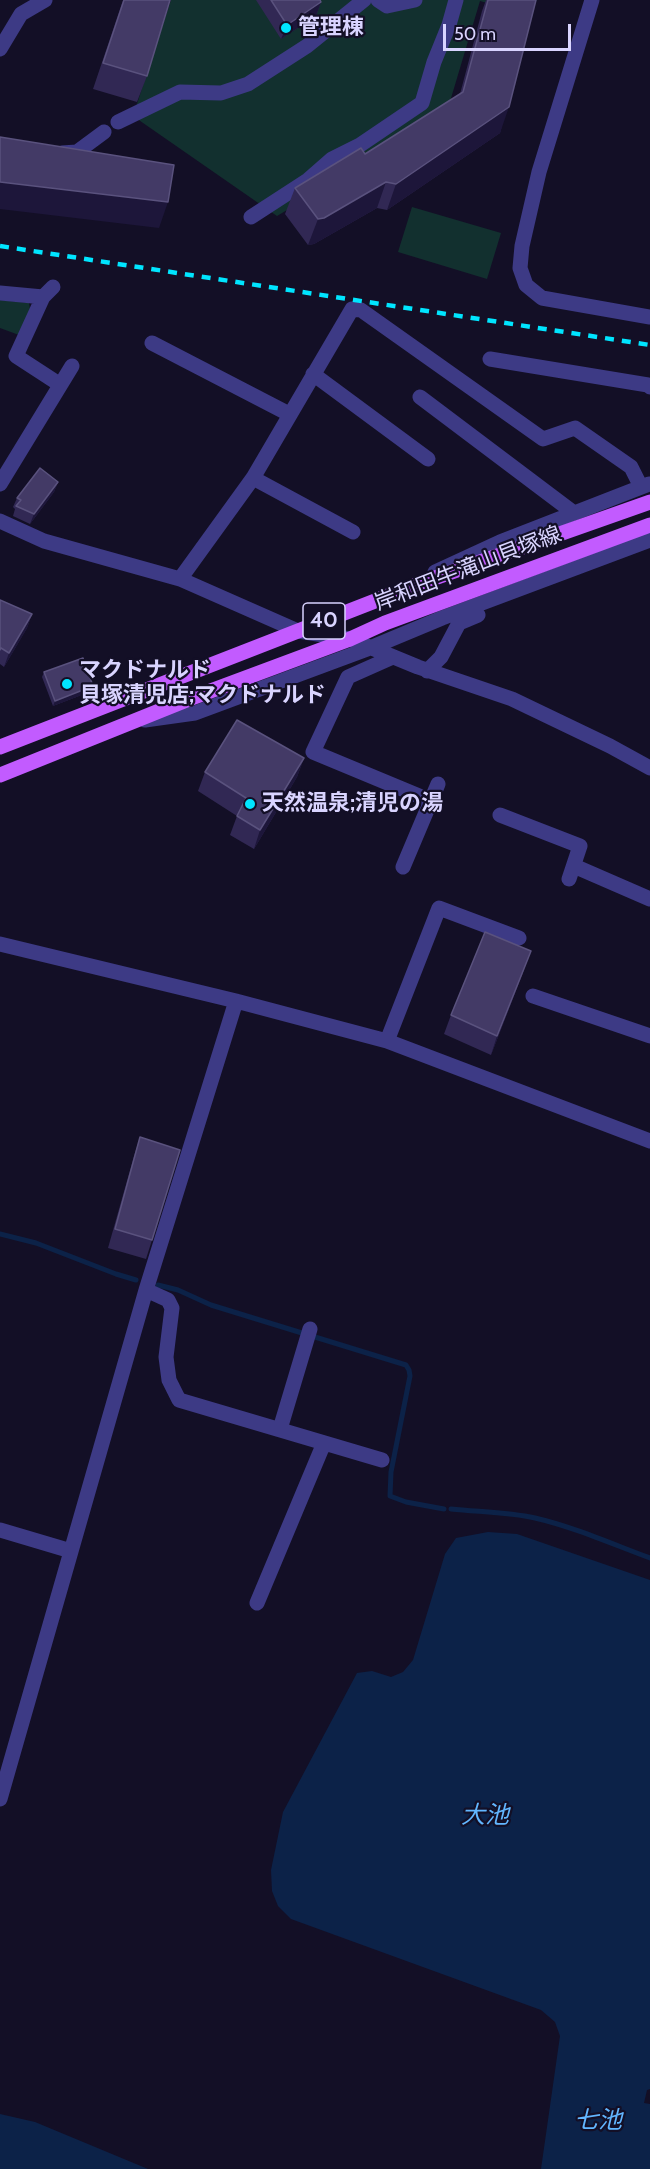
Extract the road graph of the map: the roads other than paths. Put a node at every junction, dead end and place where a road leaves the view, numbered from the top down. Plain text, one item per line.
1 (45, 0) edge
2 (364, 0) edge
3 (378, 0) edge
4 (415, 0) edge
5 (456, 0) edge
6 (592, 0) edge
7 (0, 49) edge
8 (117, 122) dead end
9 (104, 132) dead end
10 (43, 152) edge
11 (251, 217) dead end
12 (0, 293) edge
13 (650, 317) edge
14 (152, 343) dead end
15 (490, 359) dead end
16 (72, 366) dead end
17 (313, 374) junction
18 (59, 384) junction
19 (650, 387) edge
20 (420, 398) dead end
21 (289, 414) junction
22 (428, 459) dead end
23 (253, 478) junction
24 (0, 484) edge
25 (646, 485) edge
26 (650, 502) edge
27 (574, 513) junction
28 (0, 521) edge
29 (650, 525) edge
30 (353, 532) dead end
31 (650, 540) edge
32 (180, 579) junction
33 (541, 581) junction
34 (336, 616) junction
35 (298, 631) junction
36 (350, 639) junction
37 (370, 648) junction
38 (393, 657) junction
39 (427, 671) junction
40 (141, 720) junction
41 (0, 747) edge
42 (650, 768) edge
43 (0, 775) edge
44 (438, 784) dead end
45 (431, 801) junction
46 (500, 815) dead end
47 (403, 867) dead end
48 (650, 899) edge
49 (519, 938) dead end
50 (0, 944) edge
51 (533, 996) dead end
52 (236, 1001) junction
53 (650, 1036) edge
54 (387, 1041) junction
55 (650, 1141) edge
56 (146, 1290) junction
57 (308, 1335) dead end
58 (280, 1430) junction
59 (324, 1443) junction
60 (382, 1460) dead end
61 (0, 1530) edge
62 (71, 1551) junction
63 (256, 1603) dead end
64 (0, 1799) edge

1 - 7 street
2 - 8 street
3 - 4 street
5 - 11 street
6 - 13 street
9 - 10 street
12 - 18 street
14 - 21 street
15 - 19 street
16 - 18 street
17 - 21 street
17 - 22 street
17 - 25 street
18 - 24 street
20 - 27 street
21 - 23 street
23 - 30 street
23 - 32 street
25 - 27 street
26 - 34 main road, 岸和田牛滝山貝塚線 / 40
27 - 34 street
28 - 32 street
29 - 36 main road, 岸和田牛滝山貝塚線 / 40
31 - 33 street
32 - 35 street
33 - 37 street
33 - 39 street
34 - 35 main road, 岸和田牛滝山貝塚線 / 40
35 - 36 street
35 - 41 main road, 岸和田牛滝山貝塚線 / 40
36 - 37 street
36 - 40 main road, 岸和田牛滝山貝塚線 / 40
37 - 38 street
37 - 40 street
38 - 39 street
38 - 45 street
39 - 42 street
40 - 43 main road, 岸和田牛滝山貝塚線 / 40
44 - 45 street
45 - 47 street
46 - 48 street
49 - 54 street
50 - 52 street
51 - 53 street
52 - 54 street
52 - 56 street
54 - 55 street
56 - 58 street
56 - 62 street
57 - 58 street
58 - 59 street
59 - 60 street
59 - 63 street
61 - 62 street
62 - 64 street

